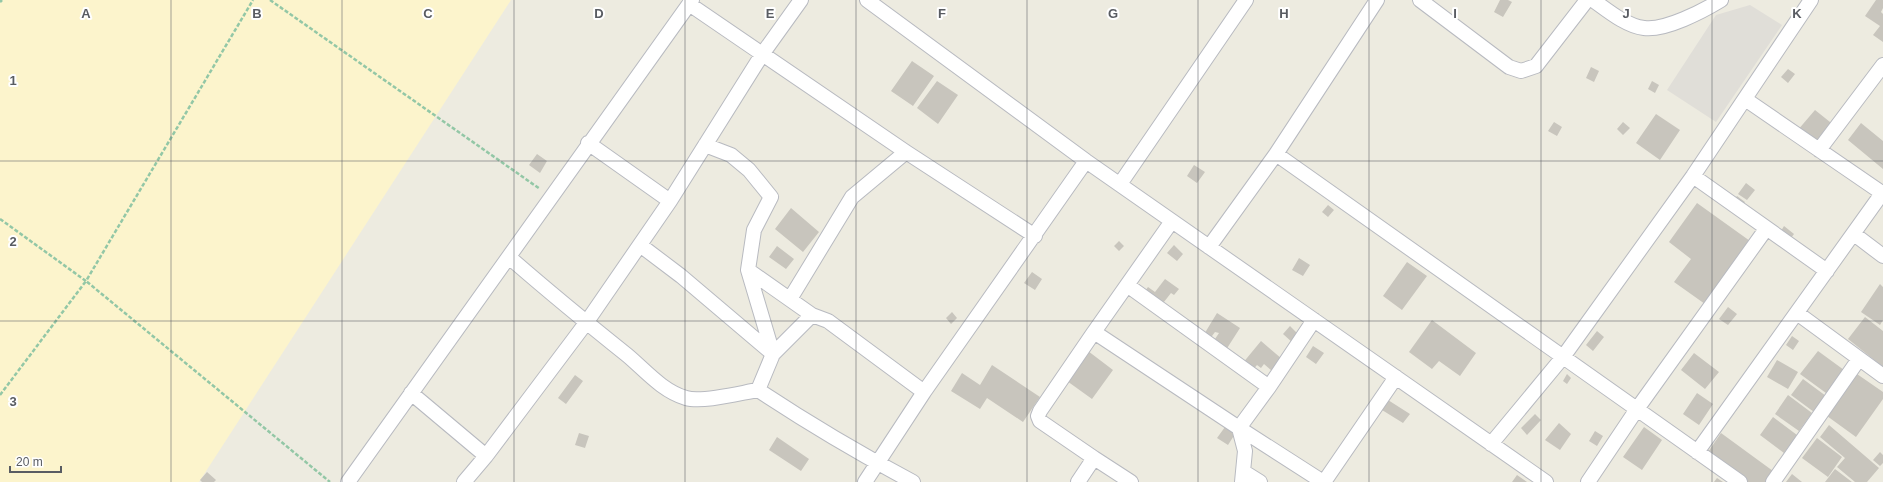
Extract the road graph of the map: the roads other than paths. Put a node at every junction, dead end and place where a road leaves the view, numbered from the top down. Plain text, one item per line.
1 (800, 0) edge
2 (867, 0) edge
3 (1246, 0) edge
4 (1377, 0) edge
5 (1420, 0) edge
6 (1587, 0) edge
7 (1593, 0) edge
8 (1721, 0) edge
9 (690, 2) edge
10 (1805, 2) edge
11 (764, 53) junction
12 (1883, 65) edge
13 (1745, 99) junction
14 (588, 143) junction
15 (705, 145) junction
16 (1819, 150) junction
17 (906, 152) junction
18 (1276, 154) junction
19 (1086, 161) junction
20 (1693, 176) junction
21 (1120, 184) junction
22 (1883, 192) edge
23 (670, 200) junction
24 (1172, 221) junction
25 (1766, 229) junction
26 (1854, 234) junction
27 (1034, 236) junction
28 (640, 245) junction
29 (1209, 247) junction
30 (1883, 256) edge
31 (509, 257) junction
32 (748, 270) junction
33 (1827, 271) junction
34 (1127, 285) junction
35 (790, 299) junction
36 (1797, 313) junction
37 (812, 315) junction
38 (1314, 320) junction
39 (586, 323) junction
40 (1094, 332) junction
41 (773, 354) junction
42 (1562, 357) junction
43 (1859, 359) junction
44 (1883, 376) edge
45 (1396, 377) junction
46 (1269, 387) junction
47 (758, 390) junction
48 (924, 392) junction
49 (411, 393) junction
50 (1637, 409) junction
51 (1239, 428) junction
52 (1492, 444) junction
53 (1697, 452) junction
54 (486, 456) junction
55 (1094, 458) junction
56 (878, 464) junction
57 (1243, 477) edge
58 (348, 482) edge
59 (464, 482) edge
60 (865, 482) edge
61 (913, 482) edge
62 (1078, 482) edge
63 (1131, 482) edge
64 (1260, 482) edge
65 (1323, 482) edge
66 (1546, 482) edge
67 (1588, 482) edge
68 (1740, 482) edge
69 (1773, 482) edge

1 - 11 street
2 - 19 street
3 - 21 street
4 - 18 street
5 - 6 street
7 - 8 street
9 - 11 street
9 - 14 street
10 - 13 street
11 - 15 street
11 - 17 street
12 - 16 street
13 - 16 street
13 - 20 street
14 - 23 street
14 - 31 street
15 - 23 street
15 - 32 street
16 - 22 street
17 - 27 street
17 - 35 street
18 - 29 street
18 - 42 street
19 - 21 street
19 - 27 street
20 - 25 street
20 - 42 street
21 - 24 street
22 - 26 street
23 - 28 street
24 - 29 street
24 - 34 street
25 - 33 street
25 - 50 street
26 - 30 street
26 - 33 street
27 - 48 street
28 - 39 street
28 - 41 street
29 - 38 street
31 - 39 street
31 - 49 street
32 - 35 street
32 - 41 street
33 - 36 street
34 - 40 street
34 - 46 street
35 - 37 street
36 - 43 street
36 - 53 street
37 - 41 street
37 - 48 street
38 - 45 street
38 - 46 street
39 - 47 street
39 - 54 street
40 - 51 street
40 - 55 street
41 - 47 street
42 - 50 street
42 - 52 street
43 - 44 street
43 - 69 street
45 - 52 street
45 - 65 street
46 - 51 street
47 - 56 street
48 - 56 street
49 - 54 street
49 - 58 street
50 - 53 street
50 - 67 street
51 - 57 street
51 - 65 street
52 - 66 street
53 - 68 street
54 - 59 street
55 - 62 street
55 - 63 street
56 - 60 street
56 - 61 street
57 - 64 street

